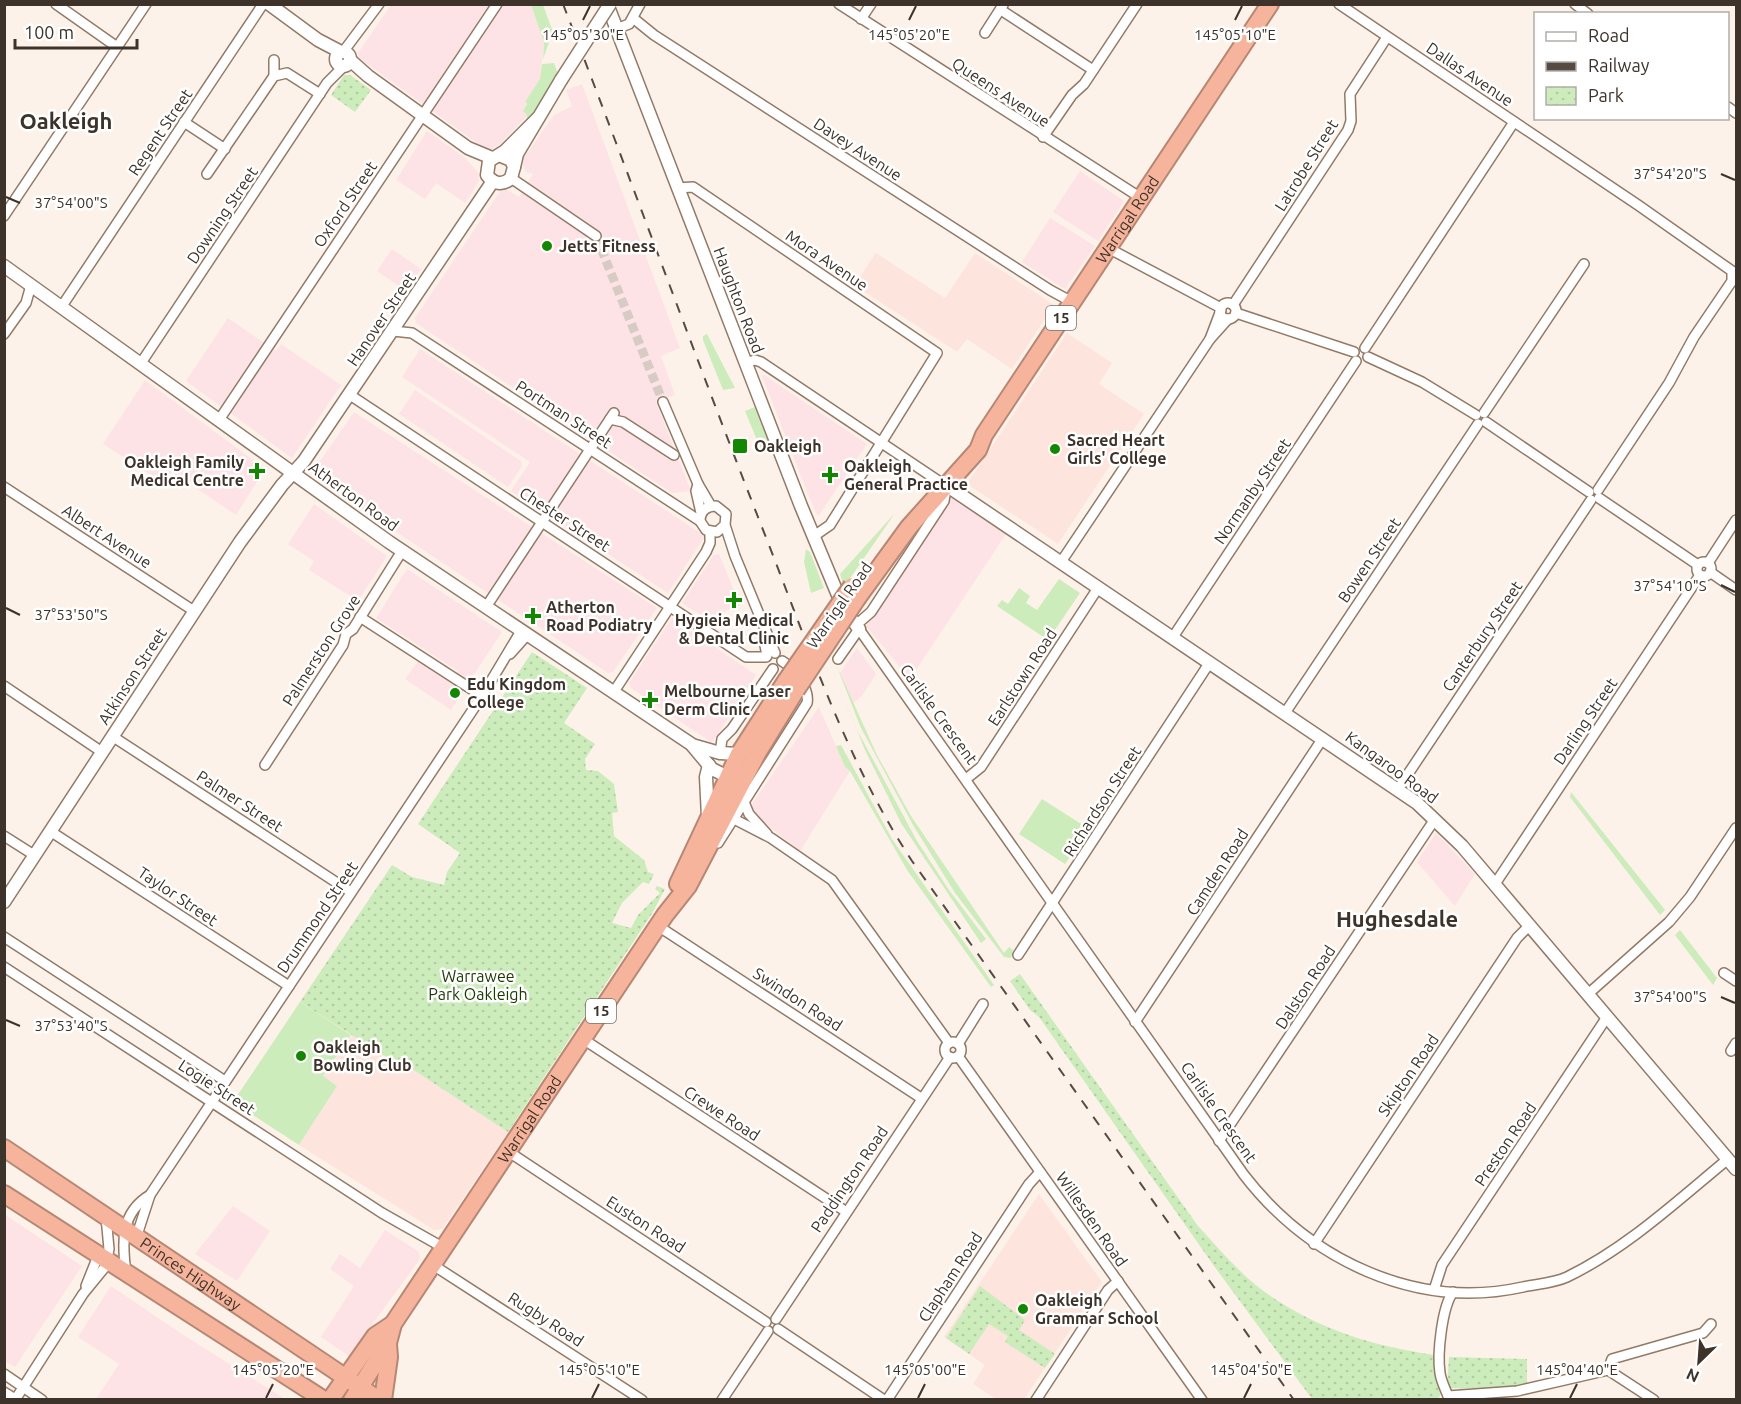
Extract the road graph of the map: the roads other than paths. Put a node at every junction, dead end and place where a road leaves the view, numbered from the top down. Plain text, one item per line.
1 (56, 4) edge
2 (146, 4) edge
3 (263, 4) edge
4 (269, 4) edge
5 (380, 4) edge
6 (496, 4) edge
7 (609, 4) edge
8 (640, 4) edge
9 (839, 4) edge
10 (871, 4) edge
11 (1137, 4) edge
12 (1270, 4) edge
13 (1339, 4) edge
14 (1002, 7) edge
15 (861, 19) junction
16 (631, 21) junction
17 (616, 29) junction
18 (985, 33) dead end
19 (1388, 37) junction
20 (117, 47) junction
21 (343, 59) junction
22 (274, 60) dead end
23 (1094, 70) junction
24 (274, 76) junction
25 (320, 94) junction
26 (423, 115) junction
27 (538, 118) junction
28 (184, 122) junction
29 (1514, 123) junction
30 (1044, 137) junction
31 (468, 148) junction
32 (225, 149) junction
33 (496, 157) junction
34 (486, 170) junction
35 (513, 173) junction
36 (207, 174) dead end
37 (493, 182) junction
38 (679, 193) junction
39 (1140, 200) junction
40 (4, 216) edge
41 (596, 236) tunnel mouth
42 (1109, 246) junction
43 (1584, 264) dead end
44 (4, 266) edge
45 (1732, 272) joint
46 (31, 285) junction
47 (1071, 304) junction
48 (62, 306) junction
49 (1221, 309) junction
50 (1232, 312) junction
51 (403, 315) junction
52 (393, 331) junction
53 (412, 333) junction
54 (4, 334) edge
55 (1210, 339) junction
56 (1366, 353) junction
57 (1355, 356) junction
58 (141, 363) junction
59 (747, 368) junction
60 (350, 395) junction
61 (663, 402) tunnel mouth
62 (1481, 419) junction
63 (219, 420) junction
64 (883, 443) junction
65 (591, 450) junction
66 (674, 455) dead end
67 (294, 474) junction
68 (942, 482) junction
69 (698, 484) junction
70 (4, 487) edge
71 (1594, 495) junction
72 (711, 506) junction
73 (701, 517) junction
74 (1737, 520) edge
75 (543, 522) junction
76 (725, 525) junction
77 (713, 532) junction
78 (814, 536) junction
79 (402, 551) junction
80 (735, 556) junction
81 (1061, 562) junction
82 (1709, 568) junction
83 (1699, 570) junction
84 (1098, 588) junction
85 (1737, 590) edge
86 (670, 605) junction
87 (486, 607) junction
88 (843, 607) joint
89 (194, 611) junction
90 (360, 617) junction
91 (857, 627) junction
92 (524, 633) junction
93 (1173, 637) junction
94 (770, 655) junction
95 (838, 659) dead end
96 (1210, 662) junction
97 (785, 675) junction
98 (4, 686) edge
99 (613, 693) junction
100 (482, 696) junction
101 (1285, 713) junction
102 (112, 736) junction
103 (1323, 738) junction
104 (691, 744) junction
105 (102, 752) junction
106 (720, 753) junction
107 (739, 754) junction
108 (265, 765) dead end
109 (709, 765) junction
110 (966, 779) junction
111 (735, 780) junction
112 (1398, 789) junction
113 (744, 802) junction
114 (708, 817) junction
115 (734, 819) junction
116 (1434, 819) junction
117 (1737, 828) edge
118 (50, 831) junction
119 (4, 836) edge
120 (771, 837) junction
121 (708, 849) junction
122 (34, 855) junction
123 (1495, 884) junction
124 (351, 892) junction
125 (4, 902) edge
126 (1053, 904) junction
127 (661, 920) junction
128 (1530, 925) junction
129 (4, 937) edge
130 (1018, 955) dead end
131 (4, 967) edge
132 (1725, 973) dead end
133 (1737, 981) edge
134 (289, 987) junction
135 (1588, 994) junction
136 (983, 1004) dead end
137 (1607, 1017) junction
138 (1135, 1022) junction
139 (583, 1039) junction
140 (954, 1044) junction
141 (954, 1057) junction
142 (225, 1081) junction
143 (921, 1098) junction
144 (212, 1102) junction
145 (1220, 1141) junction
146 (4, 1148) edge
147 (509, 1152) junction
148 (1728, 1159) junction
149 (1737, 1169) edge
150 (1040, 1172) junction
151 (4, 1194) edge
152 (150, 1195) junction
153 (845, 1211) junction
154 (106, 1214) junction
155 (131, 1231) junction
156 (1314, 1244) junction
157 (439, 1256) junction
158 (102, 1259) junction
159 (127, 1275) junction
160 (1118, 1281) junction
161 (1434, 1290) junction
162 (1453, 1292) junction
163 (393, 1324) junction
164 (1711, 1324) dead end
165 (772, 1325) junction
166 (388, 1343) junction
167 (1608, 1370) junction
168 (4, 1374) edge
169 (345, 1377) junction
170 (22, 1386) junction
171 (4, 1392) edge
172 (356, 1393) edge
173 (317, 1397) edge
174 (1197, 1397) edge
175 (1447, 1398) edge
176 (16, 1399) edge
177 (42, 1400) edge
178 (330, 1400) edge
179 (381, 1400) edge
180 (642, 1400) edge
181 (722, 1400) edge
182 (885, 1400) edge
183 (1036, 1400) edge
184 (1654, 1400) edge

1 - 20 street
2 - 20 street
3 - 28 street, Regent Street
4 - 21 street
5 - 21 street, Downing Street
6 - 26 street, Oxford Street
7 - 17 street, Haughton Road
7 - 27 street, bridge
8 - 16 street
9 - 15 street, Queens Avenue
10 - 15 street
11 - 23 street
12 - 39 highway, Warrigal Road / 15
13 - 19 street, Dallas Avenue
14 - 18 street
14 - 23 street
15 - 30 street, Queens Avenue
16 - 17 street
16 - 47 street, Davey Avenue
17 - 38 street, Haughton Road
19 - 29 street, Dallas Avenue
19 - 50 street, Latrobe Street
20 - 40 street
21 - 25 street, Downing Street
21 - 26 street
22 - 24 street
23 - 30 street
24 - 25 street
24 - 32 street
25 - 58 street, Downing Street
26 - 31 street
26 - 63 street, Oxford Street
27 - 33 street
27 - 35 street
28 - 32 street
28 - 48 street, Regent Street
29 - 45 street, Dallas Avenue
29 - 56 street
30 - 39 street, Queens Avenue
31 - 33 street
31 - 34 street
32 - 36 street
33 - 34 street
33 - 35 street
34 - 37 street
35 - 37 street
35 - 41 street
37 - 51 street, Hanover Street
38 - 59 street, Haughton Road
38 - 64 street, Mora Avenue
39 - 42 highway, Warrigal Road / 15
42 - 47 highway, Warrigal Road / 15
42 - 49 street
43 - 62 street, Bowen Street
44 - 46 street, Atherton Road
45 - 71 street, Canterbury Street
46 - 48 street, Atherton Road
46 - 54 street
47 - 68 highway, Warrigal Road / 15
48 - 58 street, Atherton Road
49 - 50 street
49 - 55 street, Latrobe Street
50 - 55 street, Latrobe Street
50 - 57 street
51 - 52 street, Hanover Street
51 - 53 street
52 - 53 street, Portman Street
52 - 60 street, Hanover Street
53 - 65 street, Portman Street
55 - 81 street, Latrobe Street
56 - 57 street
56 - 62 street
57 - 93 street, Normanby Street
58 - 63 street, Atherton Road
59 - 64 street
59 - 78 street, Haughton Road
60 - 67 street, Hanover Street
60 - 75 street, Chester Street
61 - 69 street
62 - 71 street
62 - 101 street, Bowen Street
63 - 67 street, Atherton Road
64 - 68 street
64 - 78 street
65 - 66 street
65 - 73 street, Portman Street
65 - 75 street
67 - 79 street, Atherton Road
67 - 89 street, Atkinson Street
68 - 81 street, Kangaroo Road
68 - 91 street, Warrigal Road
68 - 97 highway, Warrigal Road / 15, bridge
69 - 72 street
69 - 73 street
70 - 89 street, Albert Avenue
71 - 83 street
71 - 112 street, Canterbury Street
72 - 73 street
72 - 76 street
73 - 77 street
74 - 82 street
75 - 86 street, Chester Street
75 - 87 street
76 - 77 street
76 - 80 street
77 - 80 street
77 - 86 street
78 - 88 street, Haughton Road
79 - 87 street, Atherton Road
79 - 90 street, Palmerston Grove
80 - 94 street
81 - 84 street, Kangaroo Road
82 - 83 street
82 - 85 street
83 - 123 street, Darling Street
84 - 93 street, Kangaroo Road
84 - 110 street, Earlstown Road
86 - 94 street, Chester Street
86 - 99 street
87 - 92 street, Atherton Road
88 - 91 street, Carlisle Crescent
89 - 102 street, Atkinson Street
90 - 100 street
90 - 108 street, Palmerston Grove
91 - 95 street, Warrigal Road
91 - 110 street, Carlisle Crescent
92 - 99 street, Atherton Road
92 - 100 street, Drummond Street
93 - 96 street, Kangaroo Road
94 - 97 street
94 - 97 street
96 - 101 street, Kangaroo Road
96 - 126 street, Richardson Street
97 - 106 street
97 - 107 highway, Warrigal Road / 15
97 - 111 highway, Warrigal Road / 15
97 - 113 street, Warrigal Road
98 - 105 street
99 - 104 street, Atherton Road
100 - 124 street, Drummond Street
101 - 103 street, Kangaroo Road
102 - 105 street, Atkinson Street
102 - 124 street, Palmer Street
103 - 112 street, Kangaroo Road
103 - 138 street, Camden Road
104 - 106 street, Atherton Road
104 - 109 street, Atherton Road
105 - 118 street, Atkinson Street
106 - 107 street, Atherton Road
107 - 111 highway, Warrigal Road / 15
109 - 111 street, Atherton Road
109 - 114 street
110 - 126 street, Carlisle Crescent
111 - 114 highway, Warrigal Road / 15
111 - 121 highway, Warrigal Road / 15
112 - 116 street, Kangaroo Road
113 - 115 street, Warrigal Road
113 - 120 street
114 - 127 highway, Warrigal Road / 15
115 - 120 street
115 - 121 street, Warrigal Road
116 - 123 street, Kangaroo Road
116 - 145 street, Dalston Road
117 - 135 street
118 - 122 street, Atkinson Street
118 - 134 street, Taylor Street
119 - 122 street
120 - 140 street
121 - 127 highway, Warrigal Road / 15
122 - 125 street, Atkinson Street
123 - 128 street, Kangaroo Road
124 - 134 street, Drummond Street
126 - 130 street, Richardson Street
126 - 138 street, Carlisle Crescent
127 - 139 highway, Warrigal Road / 15
127 - 143 street, Swindon Road
128 - 135 street, Kangaroo Road
128 - 156 street, Skipton Road
129 - 142 street, Logie Street
131 - 144 street, Logie Street
132 - 133 street
134 - 142 street, Drummond Street
135 - 137 street, Kangaroo Road
136 - 140 street
137 - 148 street, Kangaroo Road
137 - 161 street, Preston Road
138 - 145 street, Carlisle Crescent
139 - 147 highway, Warrigal Road / 15
139 - 153 street, Crewe Road
140 - 141 street
141 - 143 street, Paddington Road
141 - 150 street, Willesden Road
142 - 144 street, Drummond Street
143 - 153 street, Paddington Road
144 - 152 street, Drummond Street
144 - 157 street, Logie Street
145 - 156 street, Carlisle Crescent
146 - 154 highway, Princes Highway
147 - 157 highway, Warrigal Road / 15
147 - 165 street, Euston Road
148 - 149 street, Kangaroo Road
148 - 162 street, Carlisle Crescent
150 - 160 street, Willesden Road
150 - 182 street, Clapham Road
151 - 158 highway, Princes Highway
152 - 155 street, Drummond Street
152 - 155 street, Drummond Street
153 - 165 street, Paddington Road
154 - 155 highway, Princes Highway
154 - 158 street
155 - 159 street, Drummond Street
155 - 169 highway, Princes Highway
156 - 161 street, Carlisle Crescent
157 - 163 highway, Warrigal Road / 15
157 - 180 street, Rugby Road
158 - 159 highway, Princes Highway
158 - 170 street
159 - 173 highway, Princes Highway
160 - 174 street, Willesden Road
160 - 183 street
161 - 162 street, Carlisle Crescent
162 - 175 street
163 - 166 highway, Warrigal Road / 15
163 - 169 highway, Warrigal Road / 15
164 - 167 street
165 - 181 street, Paddington Road
165 - 182 street, Euston Road
166 - 172 highway, Warrigal Road / 15
166 - 179 highway
167 - 175 street
167 - 184 street
168 - 170 street
169 - 172 highway, Princes Highway
169 - 178 highway, Warrigal Road / 15
170 - 176 street
170 - 177 street
171 - 176 street
172 - 179 highway, Princes Highway

